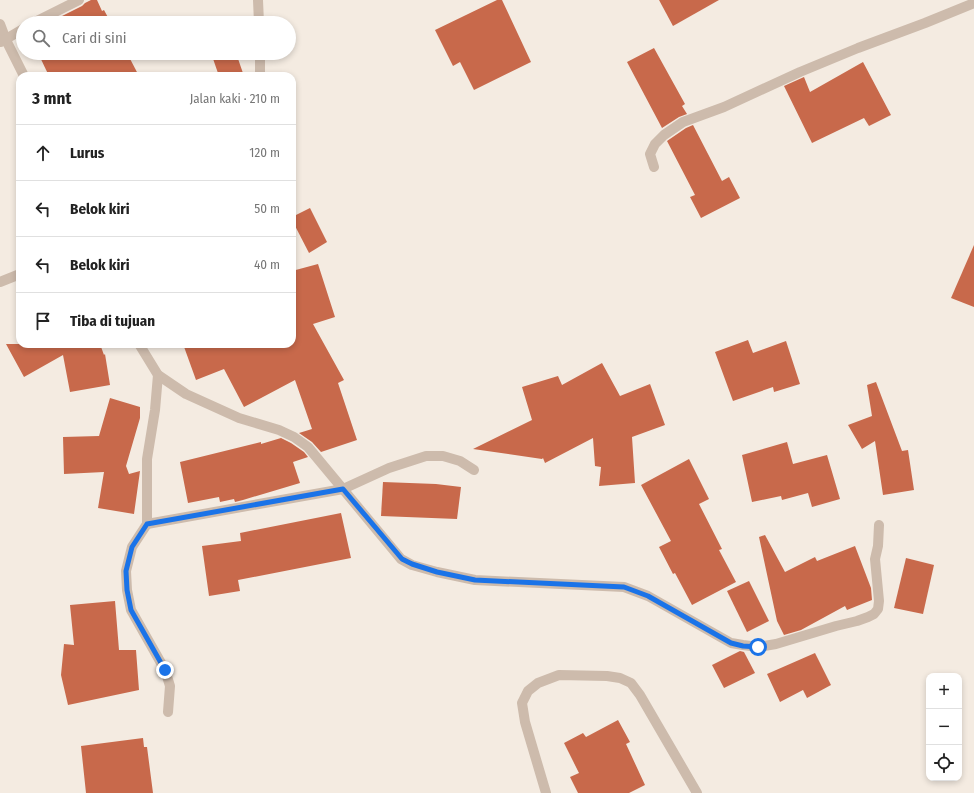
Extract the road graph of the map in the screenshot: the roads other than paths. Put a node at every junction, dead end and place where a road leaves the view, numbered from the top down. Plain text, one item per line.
1 (79, 0) edge
2 (258, 0) edge
3 (974, 2) edge
4 (47, 16) edge
5 (259, 16) edge
6 (0, 24) edge
7 (16, 33) edge
8 (3, 41) edge
9 (260, 60) edge
10 (22, 72) edge
11 (260, 72) edge
12 (654, 167) dead end
13 (16, 276) edge
14 (0, 282) edge
15 (141, 348) edge
16 (158, 375) junction
17 (474, 470) dead end
18 (343, 489) junction
19 (147, 524) junction
20 (879, 525) dead end
21 (168, 712) dead end
22 (546, 793) edge
23 (697, 793) edge

1 - 4 street
2 - 5 street
3 - 12 street
6 - 8 street
7 - 8 street
8 - 10 street
9 - 11 street
13 - 14 street
15 - 16 street
16 - 18 street
16 - 19 street
17 - 18 street
18 - 19 street
18 - 20 street
19 - 21 street
22 - 23 street

